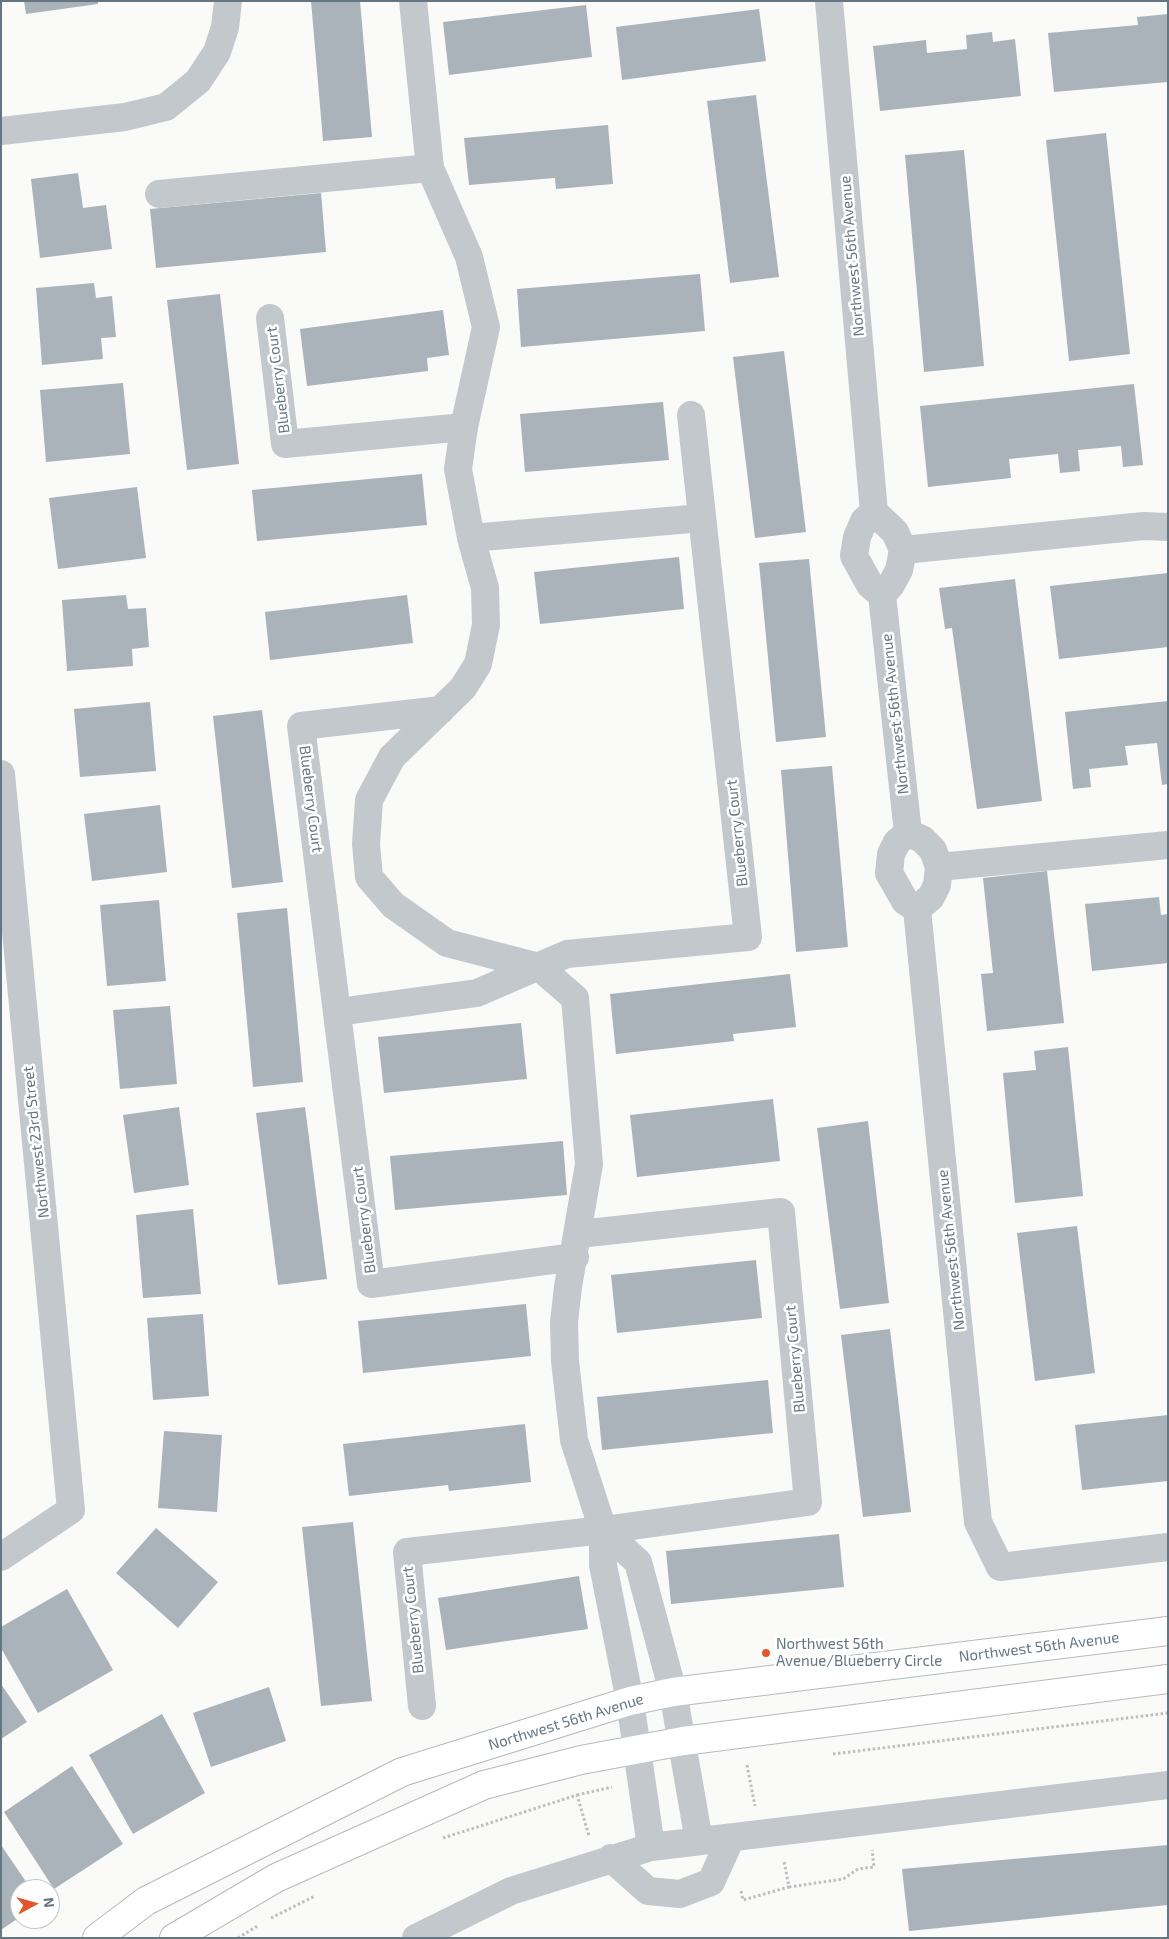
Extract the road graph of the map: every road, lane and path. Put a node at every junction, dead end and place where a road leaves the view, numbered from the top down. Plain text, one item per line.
1 (228, 1) edge
2 (413, 1) edge
3 (829, 1) edge
4 (1, 131) edge
5 (430, 168) junction
6 (159, 194) dead end
7 (270, 318) dead end
8 (691, 415) dead end
9 (464, 427) junction
10 (874, 512) junction
11 (702, 518) junction
12 (1168, 527) edge
13 (471, 538) junction
14 (904, 550) junction
15 (882, 595) junction
16 (441, 710) junction
17 (1, 774) edge
18 (908, 833) junction
19 (1168, 845) edge
20 (939, 867) junction
21 (7, 898) edge
22 (917, 909) junction
23 (539, 967) junction
24 (338, 1012) junction
25 (577, 1246) junction
26 (603, 1530) junction
27 (1168, 1547) edge
28 (1, 1557) edge
29 (1168, 1631) edge
30 (1168, 1679) edge
31 (673, 1692) junction
32 (630, 1701) junction
33 (422, 1706) dead end
34 (1168, 1713) edge
35 (683, 1740) junction
36 (637, 1749) junction
37 (826, 1755) dead end
38 (1168, 1784) edge
39 (869, 1822) junction
40 (731, 1838) junction
41 (437, 1840) dead end
42 (699, 1840) junction
43 (651, 1848) junction
44 (784, 1857) dead end
45 (604, 1861) junction
46 (740, 1885) dead end
47 (789, 1887) junction
48 (319, 1894) dead end
49 (97, 1938) edge
50 (174, 1938) edge
51 (238, 1938) edge
52 (416, 1938) edge

1 - 4 street
2 - 5 street
3 - 10 street, Northwest 56th Avenue
5 - 6 street
5 - 9 street
7 - 9 street, Blueberry Court
8 - 11 street, Blueberry Court
9 - 13 street
10 - 14 street
10 - 15 street
11 - 13 street
11 - 23 street, Blueberry Court
12 - 14 street
13 - 16 street
14 - 15 street
15 - 18 street, Northwest 56th Avenue
16 - 23 street
16 - 24 street, Blueberry Court
17 - 21 street, Northwest 23rd Street
18 - 20 street
18 - 22 street
19 - 20 street
20 - 22 street
21 - 28 street, Northwest 23rd Street
22 - 27 street, Northwest 56th Avenue
23 - 24 street, Blueberry Court
23 - 25 street
24 - 25 street, Blueberry Court
25 - 26 street
25 - 26 street, Blueberry Court
26 - 31 street
26 - 32 street
26 - 33 street, Blueberry Court
29 - 31 street, Northwest 56th Avenue
30 - 35 street
31 - 32 street, Northwest 56th Avenue
31 - 35 street
32 - 36 street
32 - 49 street, Northwest 56th Avenue
34 - 37 path
35 - 36 street
35 - 42 street
36 - 43 street
36 - 50 street
38 - 39 street
39 - 40 street
39 - 47 path
40 - 42 street
40 - 45 street
41 - 45 path
42 - 43 street
43 - 45 street
44 - 47 path
45 - 52 street
46 - 47 path
48 - 51 path

